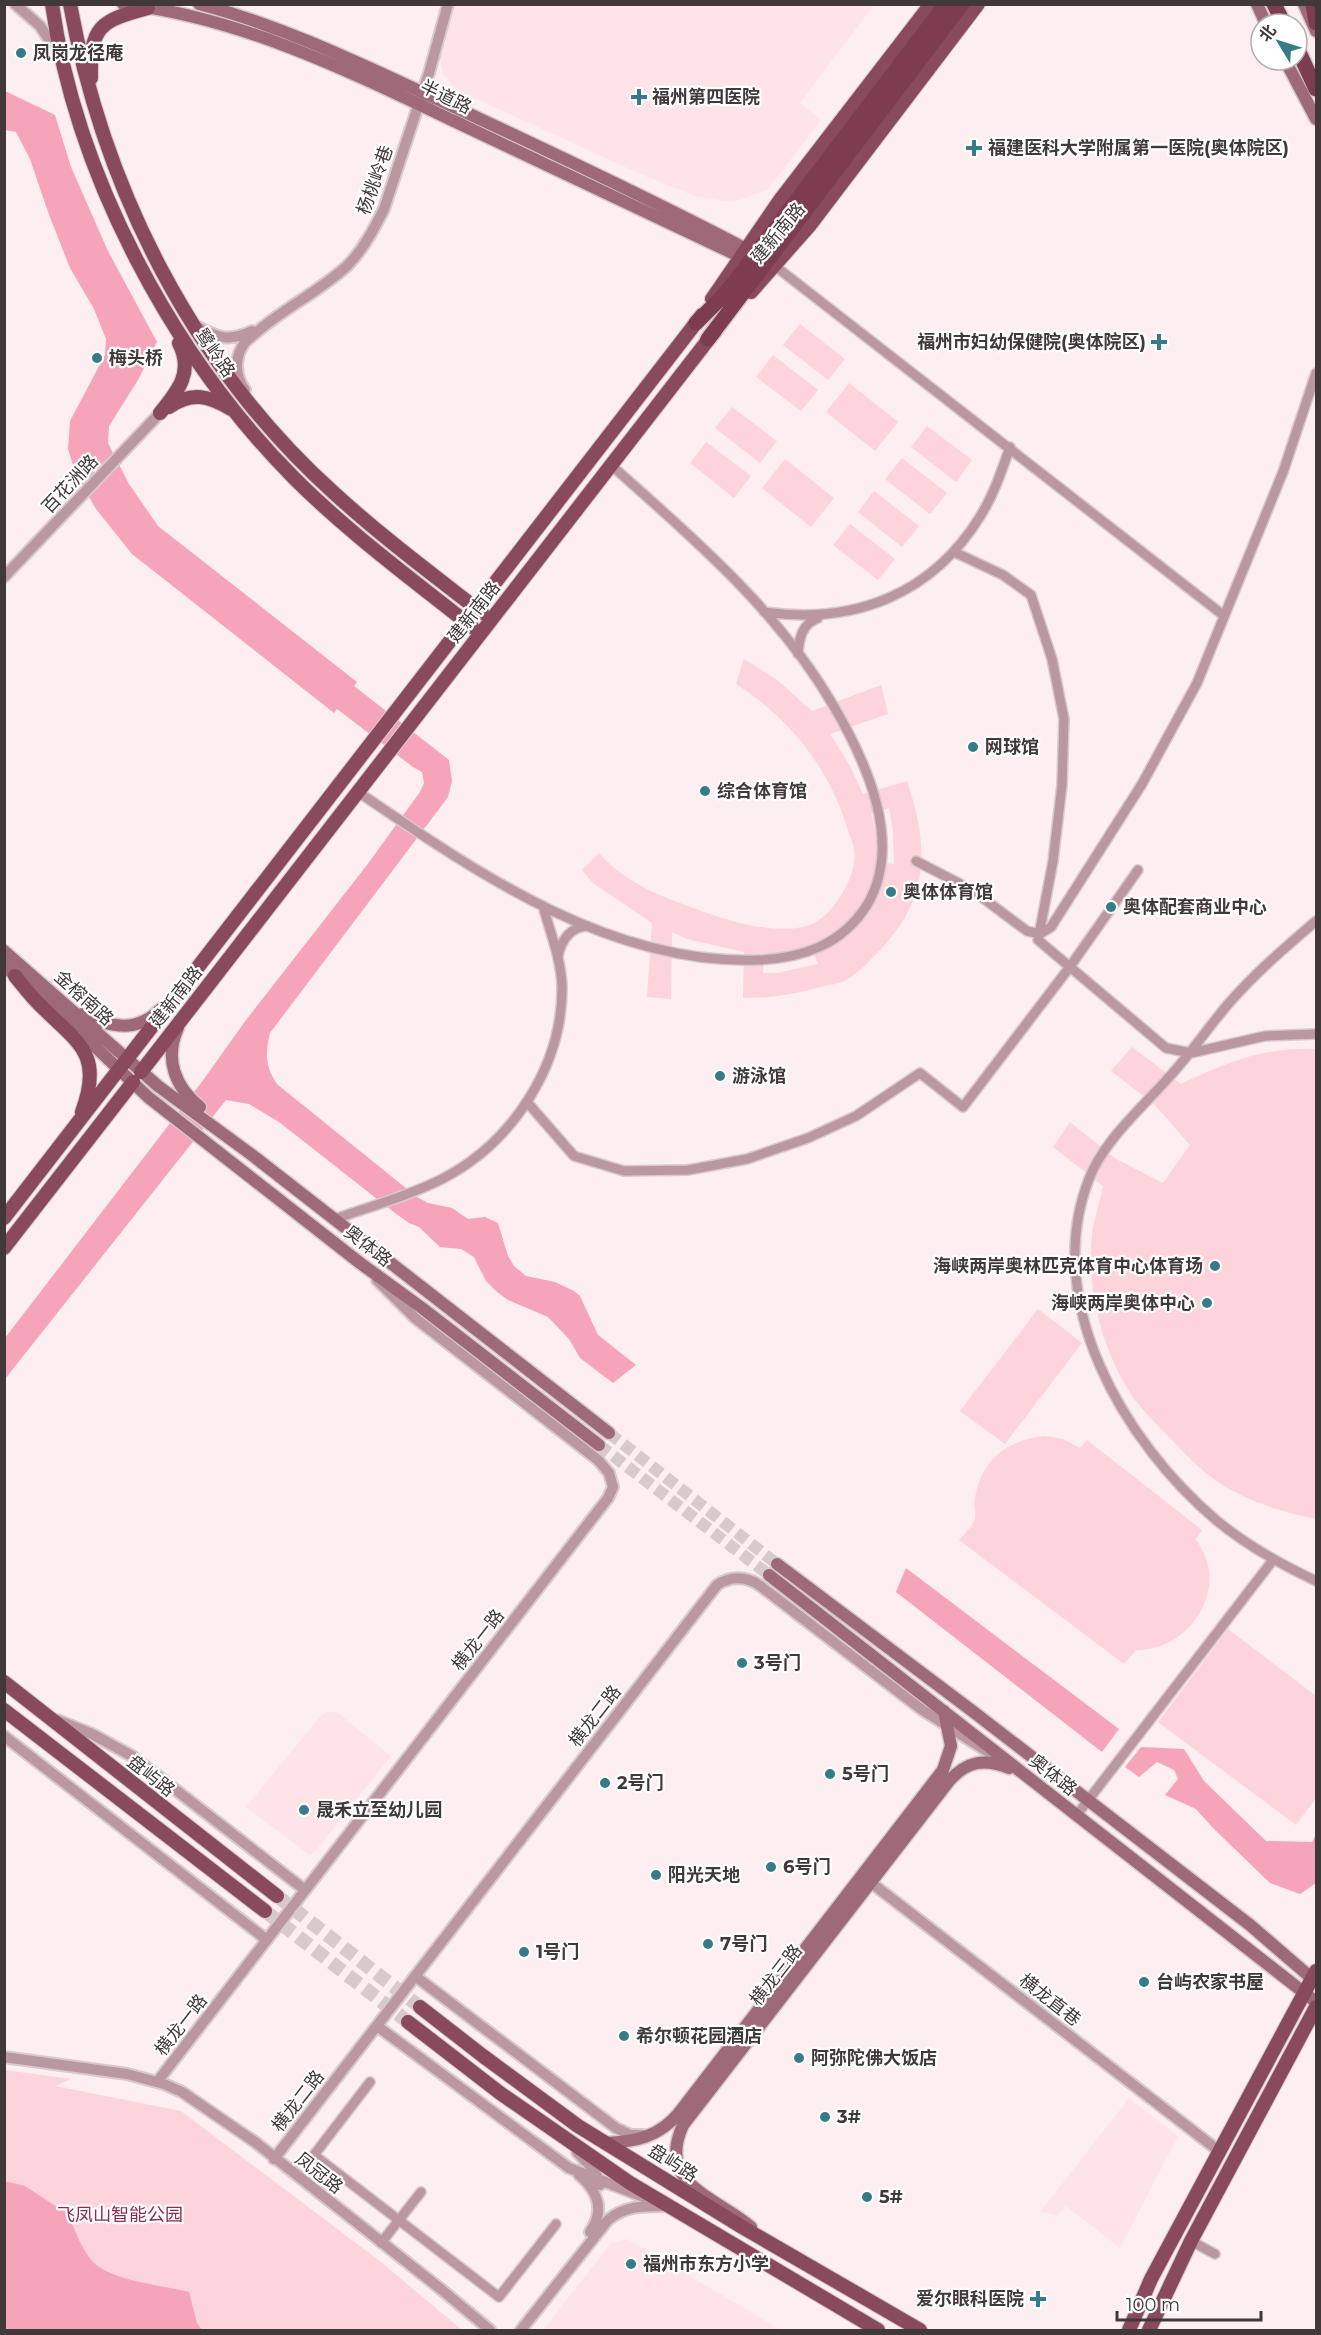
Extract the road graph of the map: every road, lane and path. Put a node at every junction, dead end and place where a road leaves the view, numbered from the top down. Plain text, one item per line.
1 (15, 4) edge
2 (52, 4) edge
3 (70, 4) edge
4 (123, 4) edge
5 (199, 4) edge
6 (448, 4) edge
7 (931, 4) edge
8 (946, 4) edge
9 (962, 4) edge
10 (978, 4) edge
11 (1305, 4) edge
12 (1313, 4) edge
13 (148, 8) junction
14 (1317, 23) edge
15 (1317, 32) edge
16 (65, 65) junction
17 (1292, 72) edge
18 (1309, 72) edge
19 (1317, 88) edge
20 (421, 98) junction
21 (91, 101) junction
22 (1317, 119) edge
23 (743, 253) junction
24 (775, 266) junction
25 (166, 314) junction
26 (268, 323) junction
27 (696, 323) junction
28 (192, 324) junction
29 (708, 339) junction
30 (1317, 373) edge
31 (160, 413) junction
32 (236, 413) junction
33 (273, 430) junction
34 (1011, 447) junction
35 (611, 465) junction
36 (954, 552) junction
37 (4, 577) edge
38 (476, 609) junction
39 (764, 612) junction
40 (1223, 615) junction
41 (823, 616) junction
42 (491, 620) junction
43 (466, 622) junction
44 (480, 633) junction
45 (798, 654) junction
46 (358, 792) junction
47 (916, 861) dead end
48 (1138, 870) dead end
49 (543, 906) junction
50 (1317, 921) edge
51 (590, 926) junction
52 (1040, 934) junction
53 (4, 951) edge
54 (558, 959) junction
55 (1069, 968) junction
56 (10, 971) edge
57 (194, 974) junction
58 (70, 1009) junction
59 (181, 1019) junction
60 (1317, 1034) edge
61 (1191, 1053) junction
62 (123, 1064) junction
63 (137, 1077) junction
64 (527, 1102) junction
65 (77, 1125) junction
66 (252, 1155) junction
67 (4, 1218) edge
68 (335, 1219) junction
69 (4, 1248) edge
70 (360, 1263) junction
71 (609, 1433) tunnel mouth
72 (599, 1445) tunnel mouth
73 (1273, 1560) junction
74 (777, 1564) tunnel mouth
75 (769, 1575) tunnel mouth
76 (1317, 1581) edge
77 (4, 1682) edge
78 (4, 1710) edge
79 (944, 1712) junction
80 (51, 1718) junction
81 (948, 1727) junction
82 (4, 1736) edge
83 (1021, 1773) junction
84 (1088, 1800) junction
85 (1076, 1816) junction
86 (866, 1879) junction
87 (305, 1890) junction
88 (277, 1896) tunnel mouth
89 (265, 1911) tunnel mouth
90 (267, 1940) junction
91 (416, 1976) junction
92 (1315, 1977) edge
93 (1305, 1992) junction
94 (1317, 2002) edge
95 (420, 2007) tunnel mouth
96 (1317, 2007) edge
97 (408, 2022) tunnel mouth
98 (377, 2026) junction
99 (4, 2057) edge
100 (157, 2082) junction
101 (370, 2082) dead end
102 (655, 2134) junction
103 (559, 2135) junction
104 (605, 2143) junction
105 (1219, 2151) junction
106 (274, 2159) junction
107 (569, 2168) junction
108 (599, 2181) junction
109 (421, 2192) dead end
110 (669, 2206) junction
111 (599, 2209) junction
112 (399, 2220) junction
113 (556, 2224) dead end
114 (1191, 2241) junction
115 (381, 2243) junction
116 (770, 2243) junction
117 (1215, 2254) dead end
118 (1136, 2315) junction
119 (490, 2331) edge
120 (513, 2331) edge
121 (521, 2331) edge
122 (878, 2331) edge
123 (920, 2331) edge
124 (1123, 2331) edge
125 (1130, 2331) edge
126 (1149, 2331) edge

1 - 16 street
2 - 16 main road, 鹭岭路
3 - 21 main road, 鹭岭路
4 - 13 main road, 半道路
5 - 20 main road, 半道路
6 - 20 street, 杨桃岭巷
7 - 23 main road, 建新南路
8 - 27 highway
9 - 29 highway
10 - 24 main road, 建新南路
11 - 15 main road
12 - 14 highway
13 - 20 main road, 半道路
13 - 21 main road
16 - 25 main road, 鹭岭路
17 - 22 main road
18 - 19 highway
20 - 23 main road, 半道路
20 - 26 street, 杨桃岭巷
21 - 28 main road, 鹭岭路
23 - 27 main road, 建新南路
24 - 29 main road, 建新南路
24 - 34 street
25 - 31 main road
25 - 32 main road, 鹭岭路
26 - 28 street
26 - 33 street
27 - 38 main road, 建新南路
28 - 33 main road, 鹭岭路
29 - 35 main road, 建新南路
30 - 40 street
31 - 32 main road
31 - 37 street, 百花洲路
32 - 43 main road, 鹭岭路
33 - 38 main road, 鹭岭路
34 - 36 street
34 - 40 street
35 - 39 street
35 - 42 main road, 建新南路
36 - 41 street
36 - 52 street
38 - 42 main road, 鹭岭路
38 - 43 main road, 建新南路
39 - 41 street
39 - 45 street
40 - 52 street
41 - 45 street
42 - 44 main road, 建新南路
43 - 44 main road, 鹭岭路
43 - 57 main road, 建新南路
44 - 46 main road, 建新南路
45 - 51 street
46 - 49 street
46 - 59 main road, 建新南路
47 - 52 street
48 - 55 street
49 - 51 street
49 - 54 street
50 - 61 street
51 - 54 street
52 - 55 street
53 - 58 main road, 金榕南路
54 - 64 street
55 - 61 street
55 - 64 street
56 - 62 main road, 金榕南路
56 - 65 main road
57 - 58 main road
57 - 62 main road, 建新南路
58 - 62 main road, 金榕南路
59 - 63 main road, 建新南路
59 - 66 main road
60 - 61 street
61 - 73 street
62 - 63 main road, 奥体路
62 - 65 main road, 建新南路
63 - 66 main road, 奥体路
63 - 69 main road, 建新南路
63 - 70 main road, 奥体路
64 - 68 street
65 - 67 main road, 建新南路
66 - 68 main road, 奥体路
68 - 71 main road, 奥体路
70 - 72 main road, 奥体路
70 - 87 street, 横龙一路
73 - 76 street
73 - 84 street
74 - 84 main road, 奥体路
75 - 79 main road, 奥体路
77 - 80 main road, 盘屿路
78 - 89 main road, 盘屿路
79 - 81 main road, 横龙三路
79 - 83 main road, 奥体路
80 - 87 street
80 - 88 main road, 盘屿路
81 - 83 street, 横龙二路
81 - 86 main road, 横龙三路
81 - 91 street, 横龙二路
82 - 90 street
83 - 85 main road, 奥体路
83 - 86 main road, 横龙三路
84 - 85 street
84 - 92 main road, 奥体路
85 - 93 main road, 奥体路
86 - 102 main road, 横龙三路
86 - 105 street, 横龙直巷
86 - 116 main road, 横龙三路
87 - 90 street, 横龙一路
90 - 100 street, 横龙一路
91 - 98 street, 横龙二路
91 - 102 street
92 - 93 main road
93 - 94 main road, 奥体路
93 - 105 main road
95 - 104 main road, 盘屿路
96 - 114 main road
97 - 103 main road
98 - 106 street, 横龙二路
98 - 107 street
99 - 100 street, 凤冠路
100 - 106 street, 凤冠路
101 - 112 street
102 - 104 main road, 横龙三路
103 - 108 street
103 - 110 main road
104 - 116 main road, 盘屿路
105 - 118 main road
106 - 115 street, 凤冠路
107 - 108 street
107 - 111 street
108 - 110 street
108 - 111 street
109 - 112 street
110 - 121 street
110 - 122 main road
111 - 120 street
112 - 113 street
112 - 115 street
114 - 117 street
114 - 126 main road
115 - 119 street, 凤冠路
116 - 123 main road, 盘屿路
118 - 124 main road
118 - 125 main road

